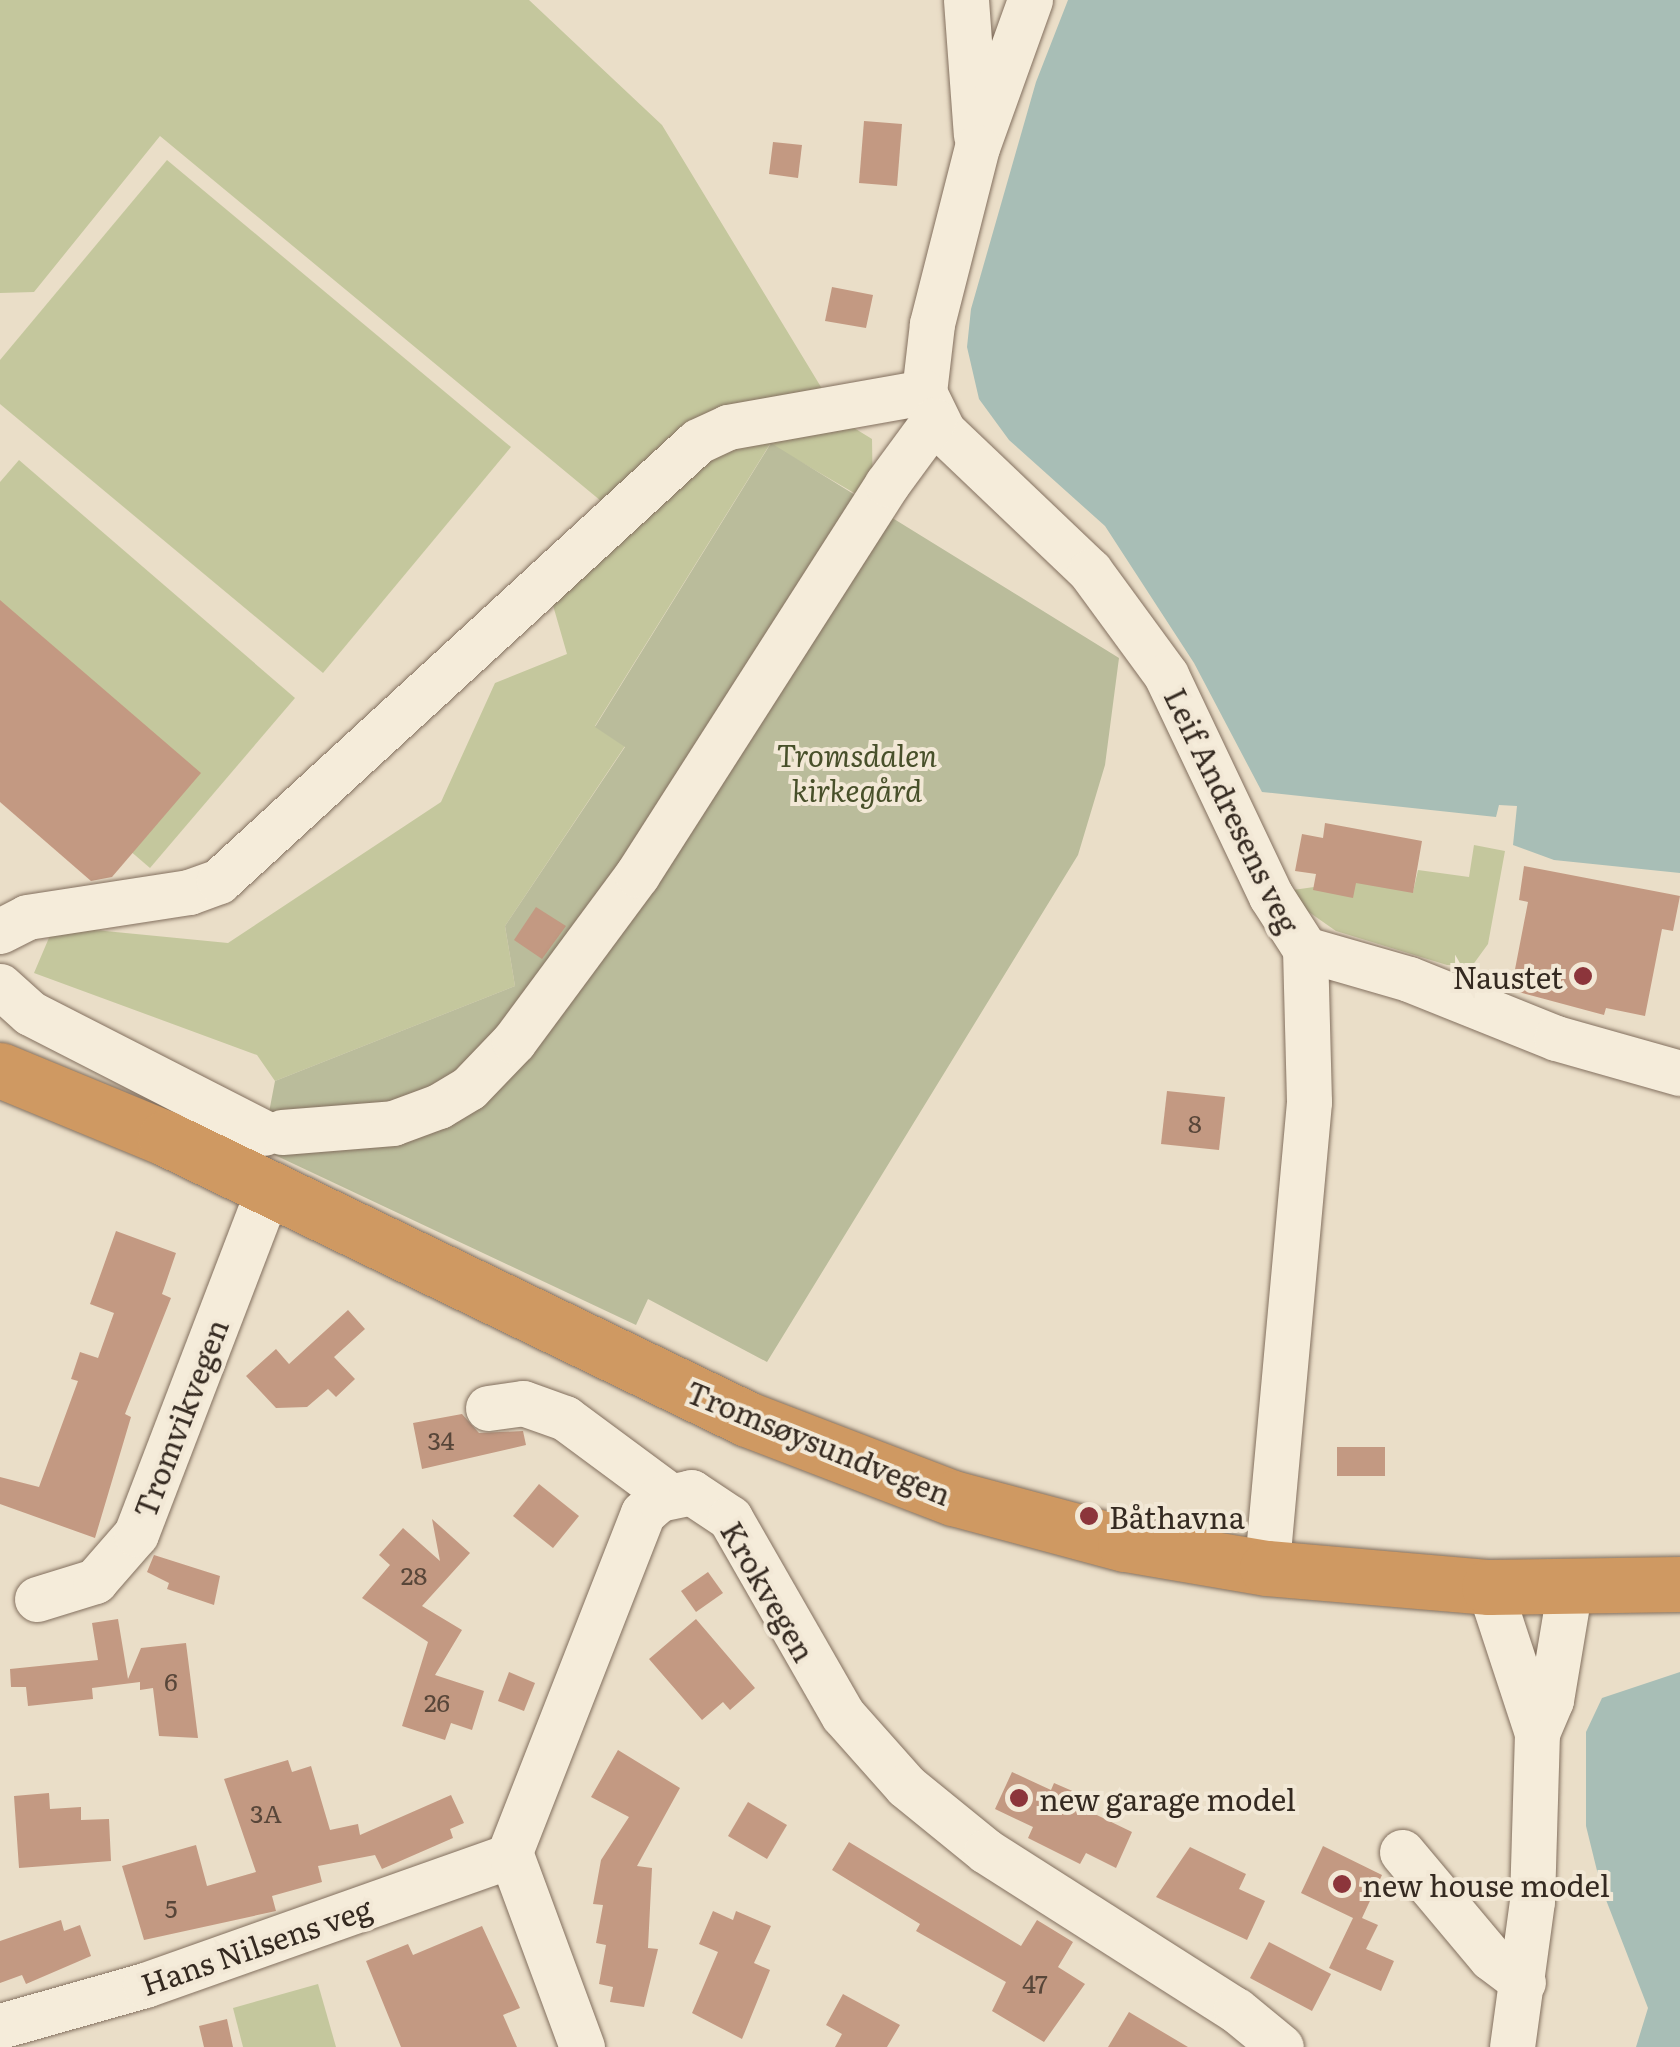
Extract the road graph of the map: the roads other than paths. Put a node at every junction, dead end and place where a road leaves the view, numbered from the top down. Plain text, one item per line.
1 (966, 0) edge
2 (1030, 0) edge
3 (977, 147) junction
4 (929, 406) junction
5 (0, 931) edge
6 (1305, 949) junction
7 (0, 986) edge
8 (6, 1070) edge
9 (1680, 1073) edge
10 (269, 1188) junction
11 (488, 1408) dead end
12 (670, 1495) junction
13 (1268, 1568) junction
14 (1680, 1584) edge
15 (1489, 1586) junction
16 (1570, 1587) junction
17 (37, 1599) dead end
18 (1537, 1733) junction
19 (1402, 1852) dead end
20 (510, 1856) junction
21 (1523, 1982) junction
22 (0, 2026) edge
23 (582, 2047) edge
24 (1281, 2047) edge
25 (1512, 2047) edge

1 - 3 street
2 - 3 street
3 - 4 street
4 - 5 street
4 - 6 street, Leif Andresens veg
4 - 7 street
6 - 9 street
6 - 13 street, Leif Andresens veg
8 - 10 highway, Tromsøysundvegen
10 - 13 highway, Tromsøysundvegen
10 - 17 street, Tromvikvegen
11 - 12 street
12 - 20 street
12 - 24 street, Krokvegen
13 - 15 highway, Tromsøysundvegen
14 - 16 highway, Tromsøysundvegen
15 - 16 highway, Tromsøysundvegen
15 - 18 street
16 - 18 street
18 - 21 street
19 - 21 street
20 - 22 street, Hans Nilsens veg
20 - 23 street
21 - 25 street

